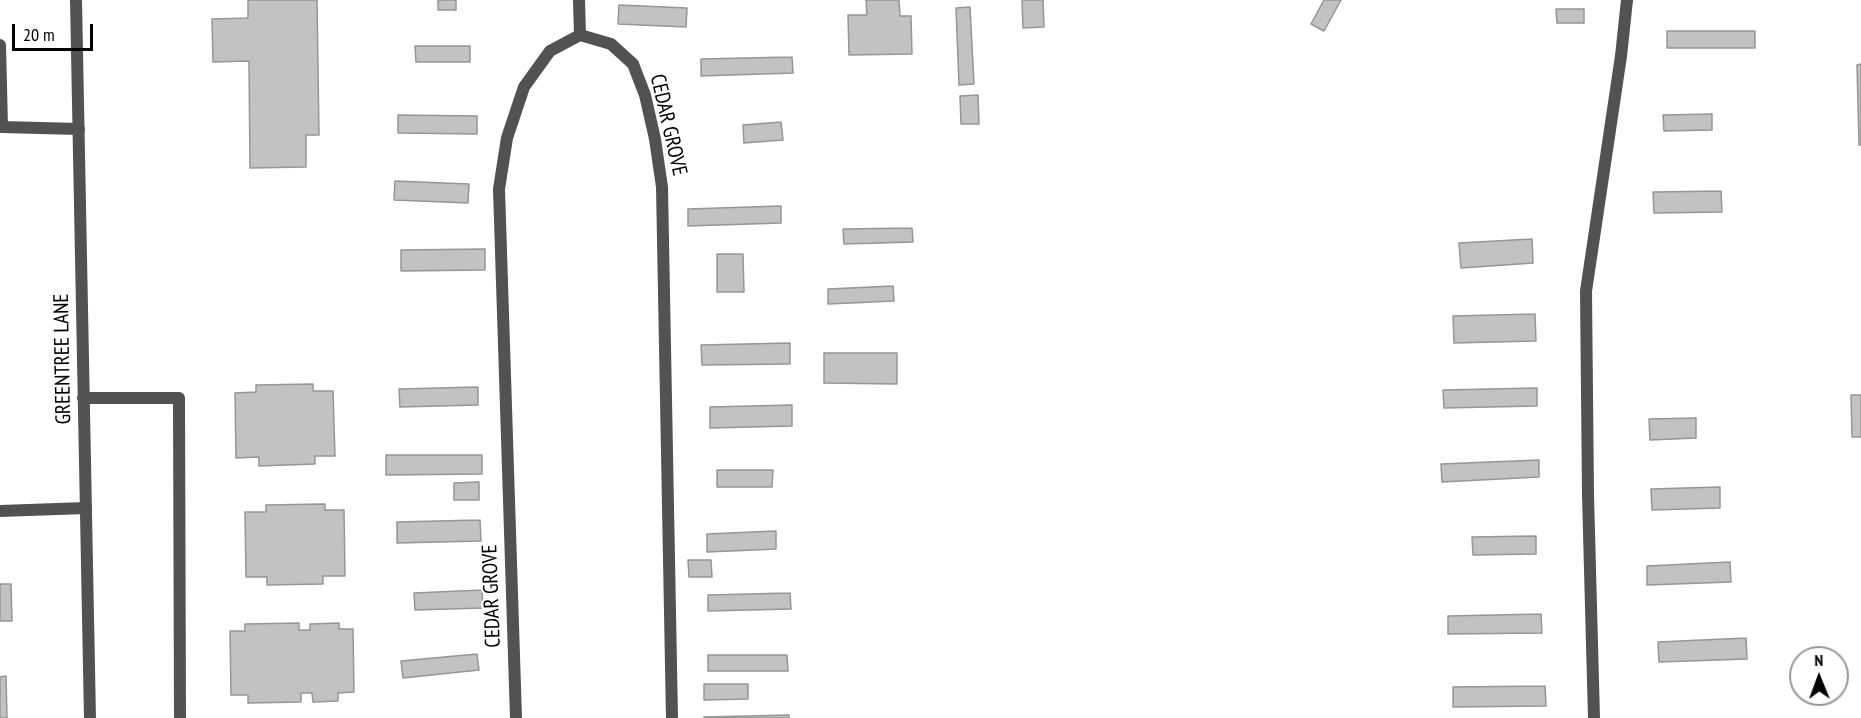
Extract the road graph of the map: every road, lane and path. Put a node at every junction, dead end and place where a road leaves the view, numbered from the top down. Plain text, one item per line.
1 (76, 0) edge
2 (579, 0) edge
3 (1627, 0) edge
4 (580, 35) junction
5 (0, 45) edge
6 (79, 129) junction
7 (84, 398) junction
8 (86, 508) junction
9 (0, 511) edge
10 (90, 718) edge
11 (180, 718) edge
12 (516, 718) edge
13 (672, 718) edge
14 (1594, 718) edge

1 - 6 street, GREENTREE LANE
2 - 4 street
3 - 14 street
4 - 12 street, CEDAR GROVE
4 - 13 street, CEDAR GROVE
5 - 6 street
6 - 7 street, GREENTREE LANE
7 - 8 street, GREENTREE LANE
7 - 11 street
8 - 9 street
8 - 10 street, GREENTREE LANE

